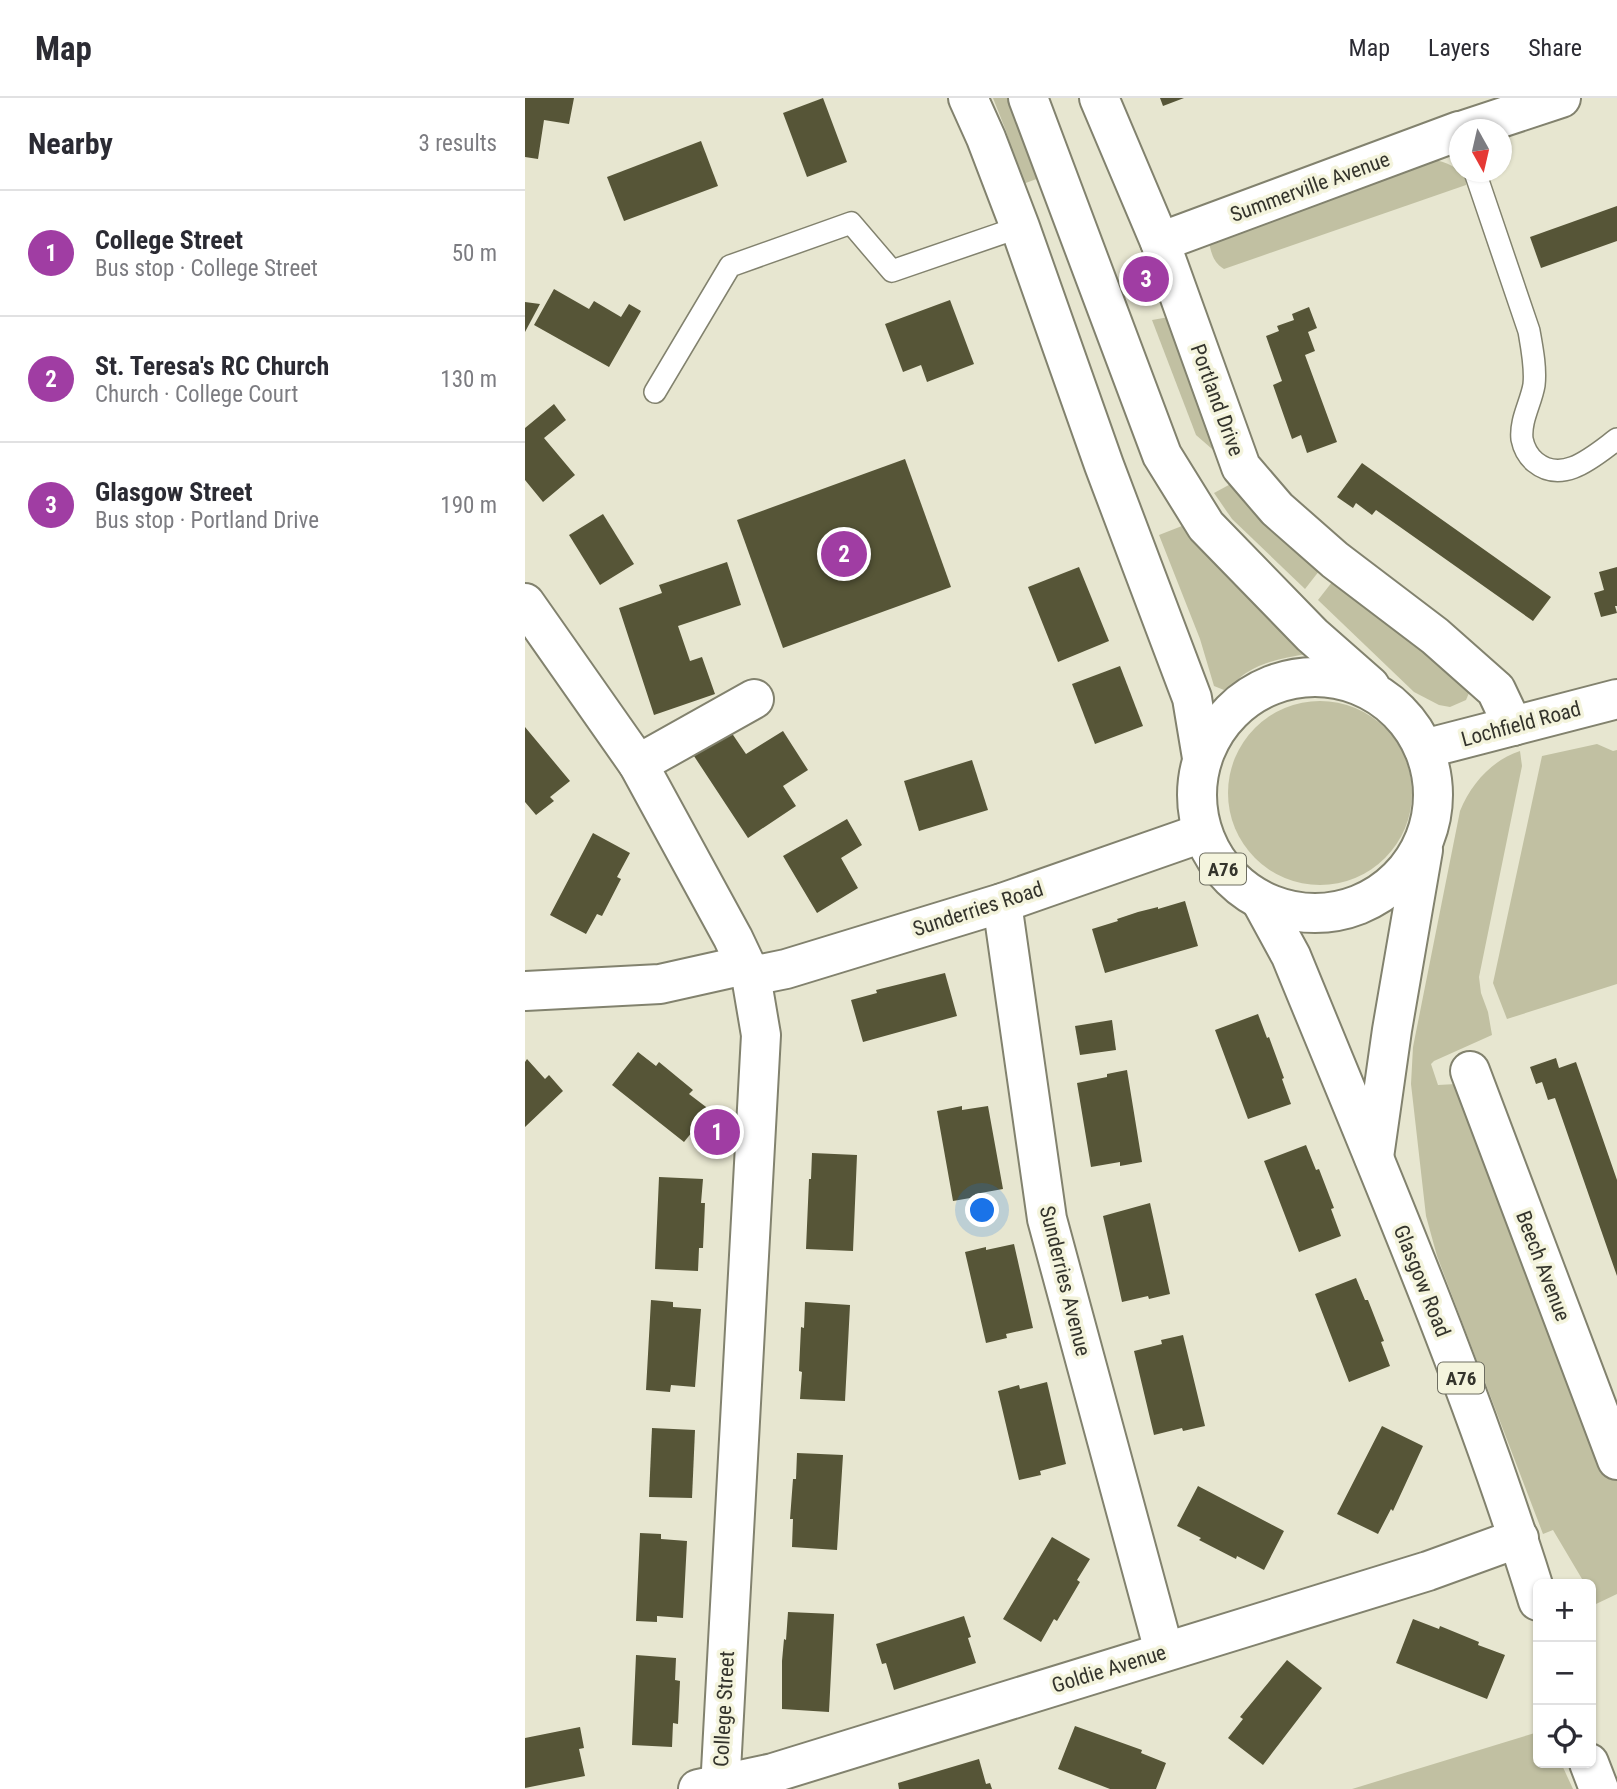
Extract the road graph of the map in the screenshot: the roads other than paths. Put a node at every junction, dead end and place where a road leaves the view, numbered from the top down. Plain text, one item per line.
1 (968, 98) edge
2 (1028, 98) edge
3 (1099, 98) edge
4 (1561, 98) edge
5 (1496, 119) edge
6 (1449, 135) edge
7 (1478, 182) edge
8 (1020, 227) junction
9 (1160, 242) junction
10 (655, 392) dead end
11 (1617, 439) edge
12 (525, 603) edge
13 (754, 699) dead end
14 (1384, 699) junction
15 (1617, 699) edge
16 (1513, 726) junction
17 (1424, 749) junction
18 (1202, 758) junction
19 (638, 764) junction
20 (1202, 833) junction
21 (1425, 841) junction
22 (1261, 901) junction
23 (1002, 903) junction
24 (748, 970) junction
25 (525, 991) edge
26 (1470, 1070) dead end
27 (1374, 1159) junction
28 (1617, 1461) edge
29 (1519, 1538) junction
30 (1533, 1584) edge
31 (1164, 1651) junction
32 (1591, 1768) edge
33 (712, 1787) edge
34 (1599, 1789) edge

1 - 8 street, A76
2 - 14 street, A76
3 - 9 street, Portland Drive
4 - 5 street, Summerville Avenue
6 - 9 street, Summerville Avenue
7 - 11 lane
8 - 10 lane
8 - 18 street, A76
9 - 16 street, Portland Drive
12 - 19 street, College Street
13 - 19 street
14 - 17 street, A76
14 - 18 street, A76
15 - 16 street, Lochfield Road
16 - 17 street, Lochfield Road
17 - 21 street, A76
18 - 20 street, A76
19 - 24 street, College Street
20 - 22 street, A76
20 - 23 street, Sunderries Road
21 - 22 street, A76
21 - 27 street, Glasgow Road / A76
22 - 27 street, Glasgow Road / A76
23 - 24 street, Sunderries Road
23 - 31 street, Sunderries Avenue
24 - 25 street, Sunderries Road
24 - 33 street, College Street
26 - 28 street, Beech Avenue
27 - 29 street, Glasgow Road / A76
29 - 30 street, Glasgow Road / A76
29 - 31 street, Goldie Avenue
31 - 33 street, Goldie Avenue
32 - 34 street

